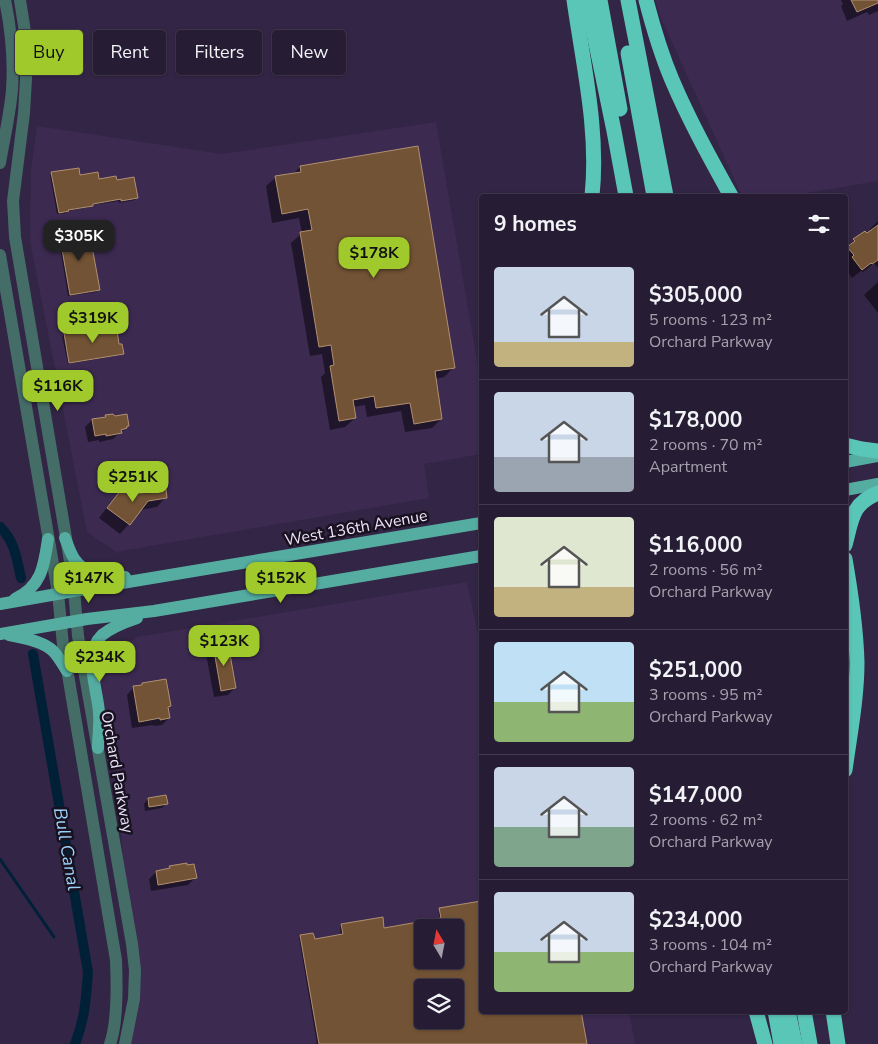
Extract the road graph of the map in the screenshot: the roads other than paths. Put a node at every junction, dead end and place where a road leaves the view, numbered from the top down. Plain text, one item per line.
1 (5, 0) edge
2 (20, 0) edge
3 (574, 0) edge
4 (587, 0) edge
5 (600, 0) edge
6 (618, 0) edge
7 (628, 0) edge
8 (646, 0) edge
9 (0, 163) edge
10 (592, 194) edge
11 (626, 194) edge
12 (636, 194) edge
13 (654, 194) edge
14 (666, 194) edge
15 (730, 194) edge
16 (0, 255) edge
17 (848, 446) edge
18 (878, 451) edge
19 (878, 456) edge
20 (848, 461) edge
21 (878, 484) edge
22 (848, 489) edge
23 (878, 493) edge
24 (479, 523) edge
25 (848, 533) edge
26 (65, 538) junction
27 (48, 539) junction
28 (479, 556) edge
29 (148, 578) junction
30 (848, 578) edge
31 (74, 591) junction
32 (58, 593) junction
33 (3, 604) edge
34 (154, 611) junction
35 (77, 621) junction
36 (60, 624) junction
37 (1, 634) edge
38 (67, 671) junction
39 (848, 747) edge
40 (98, 748) junction
41 (757, 1014) edge
42 (776, 1014) edge
43 (789, 1014) edge
44 (805, 1014) edge
45 (815, 1014) edge
46 (833, 1014) edge
47 (110, 1044) edge
48 (126, 1044) edge
49 (765, 1044) edge
50 (781, 1044) edge
51 (794, 1044) edge
52 (810, 1044) edge
53 (820, 1044) edge
54 (838, 1044) edge

1 - 9 street
2 - 26 street, Orchard Parkway
3 - 10 highway
4 - 11 highway
5 - 12 highway
6 - 13 highway
7 - 14 highway
8 - 15 highway
16 - 27 street, Orchard Parkway
17 - 18 highway
19 - 20 main road
21 - 22 main road
23 - 25 highway
24 - 29 main road, West 136th Avenue
26 - 29 main road
26 - 31 street, Orchard Parkway
27 - 32 street, Orchard Parkway
27 - 33 main road
28 - 34 main road
29 - 31 main road, West 136th Avenue
30 - 39 highway
31 - 32 main road, West 136th Avenue
31 - 35 street, Orchard Parkway
32 - 33 main road, West 136th Avenue
32 - 36 street, Orchard Parkway
34 - 35 main road
34 - 40 main road
35 - 36 main road
35 - 40 street, Orchard Parkway
36 - 37 main road
36 - 38 street, Orchard Parkway
37 - 38 main road
38 - 47 street, Orchard Parkway
40 - 48 street, Orchard Parkway
41 - 49 highway
42 - 50 highway
43 - 51 highway
44 - 52 highway
45 - 53 highway
46 - 54 highway

